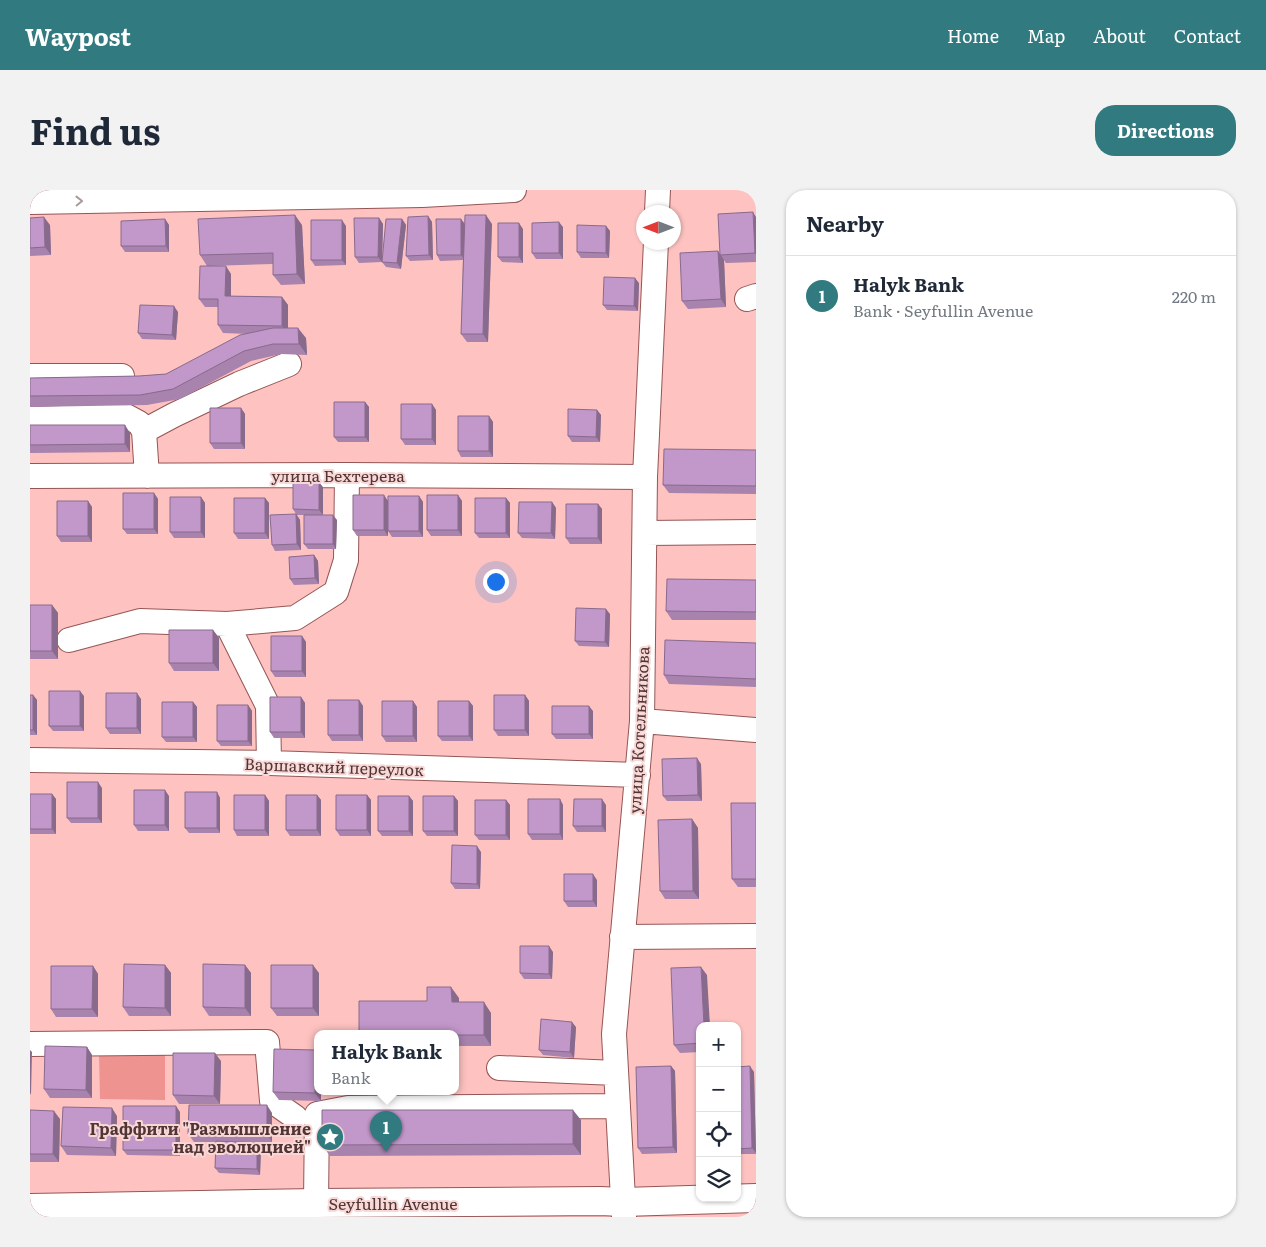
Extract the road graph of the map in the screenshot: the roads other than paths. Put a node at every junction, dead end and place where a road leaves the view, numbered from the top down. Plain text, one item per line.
1 (658, 190) edge
2 (501, 191) edge
3 (30, 202) edge
4 (657, 205) edge
5 (656, 250) edge
6 (289, 364) dead end
7 (30, 376) edge
8 (122, 376) edge
9 (30, 419) edge
10 (144, 431) junction
11 (347, 475) junction
12 (30, 476) edge
13 (147, 476) junction
14 (646, 477) junction
15 (756, 532) edge
16 (645, 533) junction
17 (227, 624) junction
18 (69, 640) dead end
19 (642, 721) junction
20 (756, 730) edge
21 (30, 760) edge
22 (269, 763) junction
23 (638, 775) junction
24 (756, 936) edge
25 (622, 937) junction
26 (30, 1044) edge
27 (500, 1068) dead end
28 (616, 1073) junction
29 (618, 1106) junction
30 (295, 1117) dead end
31 (756, 1198) edge
32 (316, 1203) junction
33 (30, 1208) edge
34 (623, 1210) edge

1 - 4 street
3 -> 2 street
5 - 14 street, улица Котельникова
6 - 10 street
7 - 8 street
9 - 10 street
10 - 13 street
11 - 13 street, улица Бехтерева
11 - 14 street, улица Бехтерева
11 - 17 street
12 - 13 street, улица Бехтерева
14 - 16 street, улица Котельникова
15 - 16 street
16 - 19 street, улица Котельникова
17 - 18 street
17 - 22 street
19 - 20 street
19 - 23 street, улица Котельникова
21 - 22 street, Варшавский переулок
22 - 23 street, Варшавский переулок
23 - 25 street, улица Котельникова
24 - 25 street
25 - 28 street, улица Котельникова
26 - 30 street
27 - 28 street
28 - 29 street, улица Котельникова
29 - 32 street
29 - 34 street, улица Котельникова
31 - 34 main road, Seyfullin Avenue
32 - 33 main road, Seyfullin Avenue
32 - 34 main road, Seyfullin Avenue

